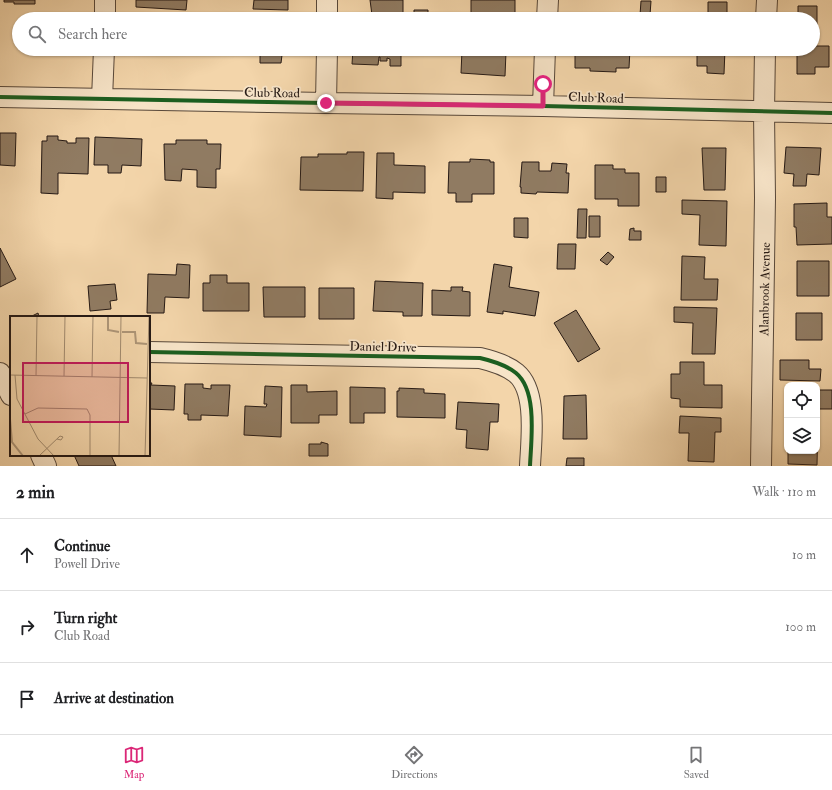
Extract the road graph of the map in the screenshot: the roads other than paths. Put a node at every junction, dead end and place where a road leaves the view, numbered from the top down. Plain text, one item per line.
1 (105, 0) edge
2 (327, 0) edge
3 (548, 0) edge
4 (767, 0) edge
5 (105, 12) edge
6 (327, 12) edge
7 (548, 12) edge
8 (766, 12) edge
9 (104, 56) edge
10 (327, 56) edge
11 (546, 56) edge
12 (765, 56) edge
13 (0, 97) edge
14 (102, 99) junction
15 (326, 103) junction
16 (543, 106) junction
17 (764, 112) junction
18 (832, 113) edge
19 (150, 352) edge
20 (0, 373) edge
21 (10, 393) edge
22 (41, 456) edge
23 (46, 466) edge
24 (530, 466) edge
25 (761, 466) edge

1 - 5 street
2 - 6 street
3 - 7 street
4 - 8 street
9 - 14 street
10 - 15 street
11 - 16 street
12 - 17 street, Alanbrook Avenue
13 - 14 street, Club Road
14 - 15 street, Club Road
15 - 16 street, Club Road
16 - 17 street, Club Road
17 - 18 street, Club Road
17 - 25 street, Alanbrook Avenue
19 - 24 street, Daniel Drive
20 - 21 street
22 - 23 street

